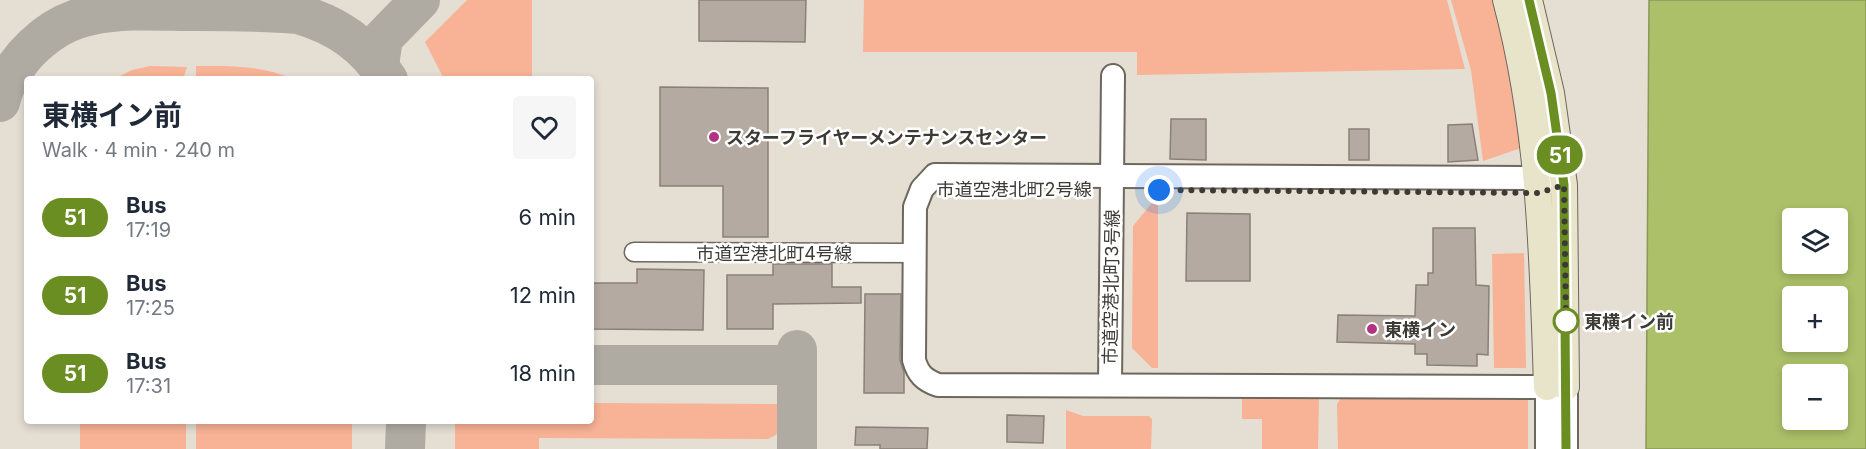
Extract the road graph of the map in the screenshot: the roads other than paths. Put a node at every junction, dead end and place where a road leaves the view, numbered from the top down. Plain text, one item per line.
1 (1506, 0) edge
2 (1529, 0) edge
3 (1113, 76) dead end
4 (1112, 182) junction
5 (1564, 185) junction
6 (1538, 186) junction
7 (634, 252) dead end
8 (915, 253) junction
9 (1110, 385) junction
10 (1557, 387) junction
11 (1547, 449) edge
12 (1566, 449) edge

1 - 6 main road
2 - 5 main road
3 - 4 street, 市道空港北町3号線
4 - 6 street, 市道空港北町2号線
4 - 8 street, 市道空港北町2号線
4 - 9 street, 市道空港北町3号線
5 - 6 street, 市道空港北町2号線
5 - 10 main road
6 - 10 main road
7 - 8 street, 市道空港北町4号線
8 - 9 street, 市道空港北町2号線
9 - 10 street, 市道空港北町2号線
10 - 11 street
10 - 12 street

